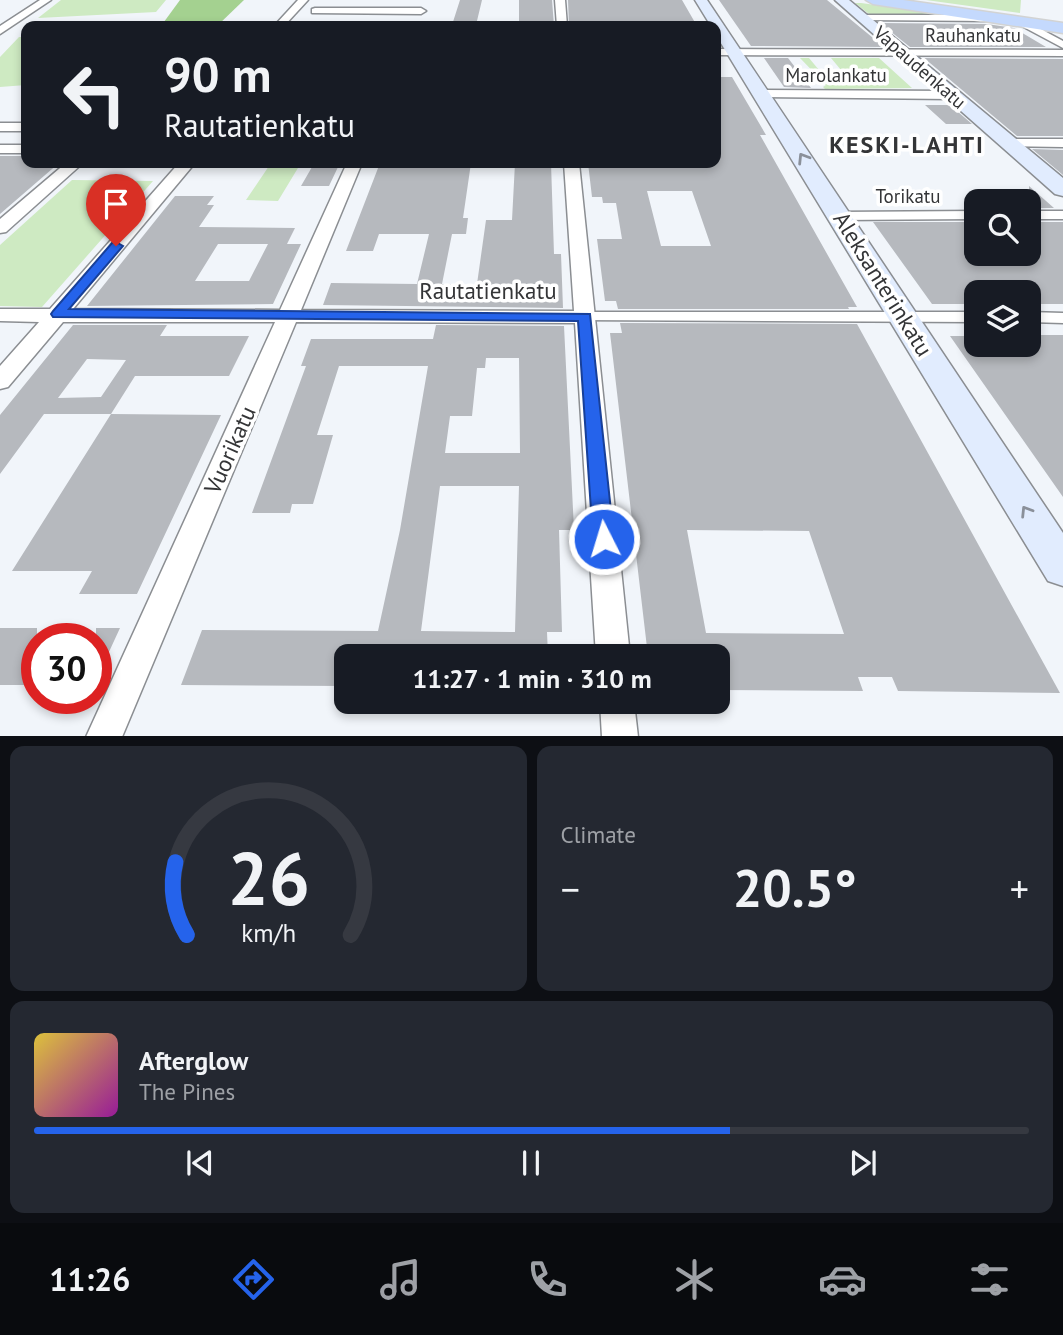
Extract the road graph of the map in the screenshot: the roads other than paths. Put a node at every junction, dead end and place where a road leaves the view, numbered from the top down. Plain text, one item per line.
1 (46, 0) edge
2 (303, 0) edge
3 (325, 0) edge
4 (426, 0) edge
5 (560, 0) edge
6 (701, 0) edge
7 (841, 0) edge
8 (873, 0) edge
9 (905, 0) edge
10 (421, 11) junction
11 (864, 18) junction
12 (990, 18) junction
13 (284, 21) edge
14 (417, 21) edge
15 (562, 21) edge
16 (711, 21) edge
17 (1023, 22) junction
18 (1063, 25) edge
19 (0, 31) edge
20 (1063, 46) edge
21 (726, 52) edge
22 (904, 52) junction
23 (1063, 52) edge
24 (763, 94) junction
25 (951, 95) junction
26 (0, 127) edge
27 (21, 127) edge
28 (1008, 143) junction
29 (1063, 143) edge
30 (0, 149) edge
31 (21, 149) edge
32 (69, 168) edge
33 (183, 168) edge
34 (353, 168) edge
35 (572, 168) edge
36 (1063, 189) edge
37 (839, 215) junction
38 (964, 215) edge
39 (1041, 215) edge
40 (1063, 215) edge
41 (0, 228) edge
42 (58, 314) junction
43 (0, 315) edge
44 (903, 316) junction
45 (288, 317) junction
46 (585, 317) junction
47 (964, 317) edge
48 (1041, 317) edge
49 (1063, 317) edge
50 (0, 381) edge
51 (1063, 568) edge
52 (612, 644) edge
53 (618, 714) edge
54 (104, 736) edge
55 (620, 736) edge

1 - 19 street
2 - 13 street
3 - 10 street
4 - 10 street
5 - 15 street
6 - 16 main road, Aleksanterinkatu
7 - 11 main road, Vapaudenkatu
8 - 12 main road
9 - 18 main road
10 - 14 street
11 - 12 street
11 - 22 main road, Vapaudenkatu
12 - 17 main road
17 - 18 main road
17 - 20 street
21 - 22 street, Rauhankatu
21 - 24 main road, Aleksanterinkatu
22 - 23 street, Rauhankatu
22 - 25 main road, Vapaudenkatu
24 - 25 street, Marolankatu
37 -> 24 main road, Aleksanterinkatu
25 - 28 main road, Vapaudenkatu
26 - 27 street
28 - 29 street
28 - 36 main road, Vapaudenkatu
30 - 31 street
32 - 41 street
33 - 42 street
34 - 45 street, Vuorikatu
35 - 46 street
37 - 38 street, Torikatu
37 - 44 main road, Aleksanterinkatu
39 - 40 street
42 - 43 street, Rautatienkatu
42 - 45 street, Rautatienkatu
42 - 50 street
44 - 46 street, Rautatienkatu
44 - 47 street, Rautatienkatu
51 -> 44 main road, Aleksanterinkatu
45 - 46 street, Rautatienkatu
45 - 54 street, Vuorikatu
46 - 52 street
48 - 49 street
53 - 55 street

